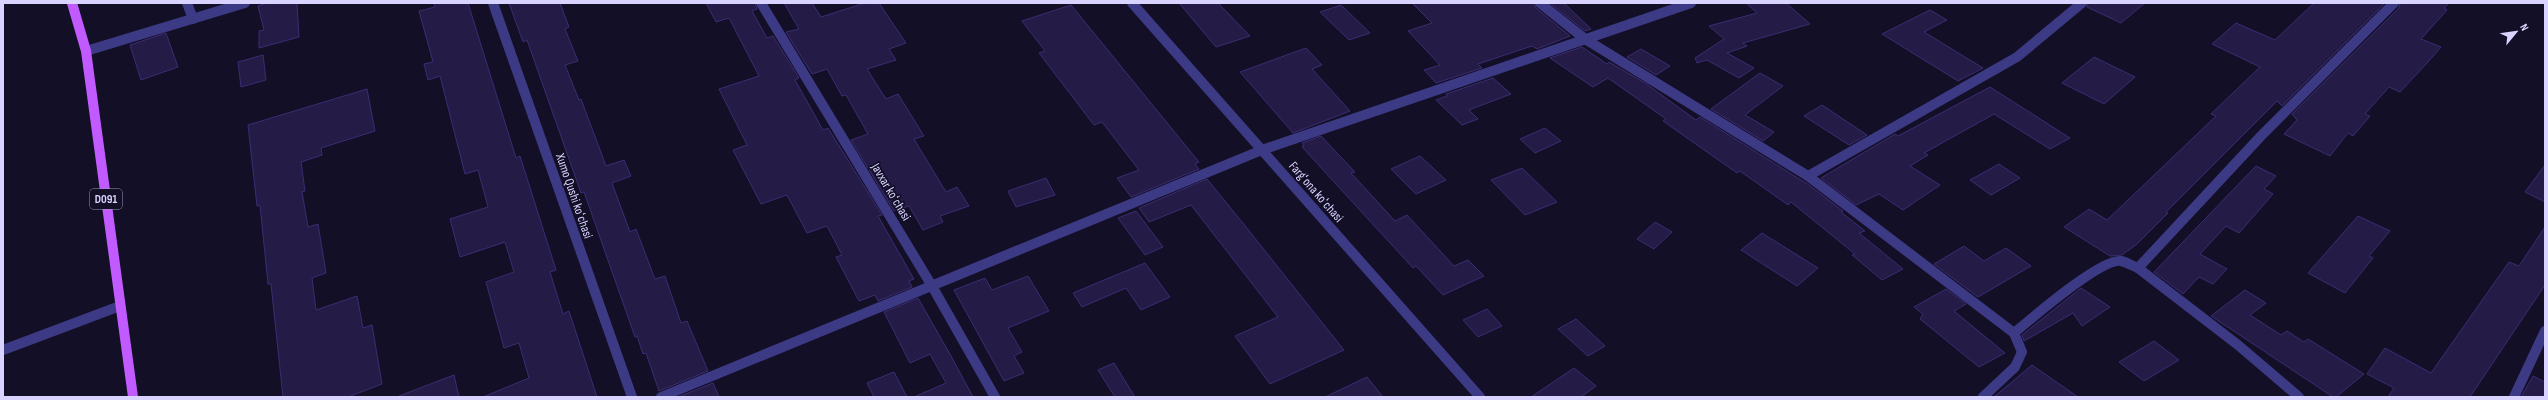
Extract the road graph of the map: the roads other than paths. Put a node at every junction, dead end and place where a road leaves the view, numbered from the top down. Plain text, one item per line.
1 (72, 3) edge
2 (187, 3) edge
3 (245, 3) edge
4 (493, 3) edge
5 (761, 3) edge
6 (1132, 3) edge
7 (1540, 3) edge
8 (1691, 3) edge
9 (2082, 3) edge
10 (2394, 3) edge
11 (193, 19) junction
12 (1585, 39) junction
13 (86, 51) junction
14 (1262, 150) junction
15 (1808, 176) junction
16 (2138, 268) junction
17 (932, 286) junction
18 (120, 306) junction
19 (2545, 331) edge
20 (2014, 333) junction
21 (3, 350) edge
22 (133, 397) edge
23 (632, 397) edge
24 (661, 397) edge
25 (995, 397) edge
26 (1480, 397) edge
27 (1983, 397) edge
28 (2299, 397) edge
29 (2514, 397) edge

1 - 13 main road, D091
2 - 11 street
3 - 11 street
4 - 23 street, Xumo Qushi koʻchasi
5 - 17 street, Javxar koʻchasi
6 - 14 street, Fargʻona koʻchasi
7 - 12 street
8 - 12 street
9 - 15 street
10 - 16 street
11 - 13 street
12 - 14 street
12 - 15 street
13 - 18 main road, D091
14 - 17 street
14 - 26 street, Fargʻona koʻchasi
15 - 20 street
16 - 20 street
16 - 28 street
17 - 24 street
17 - 25 street, Javxar koʻchasi
18 - 21 street
18 - 22 main road, D091
19 - 29 street
20 - 27 street

